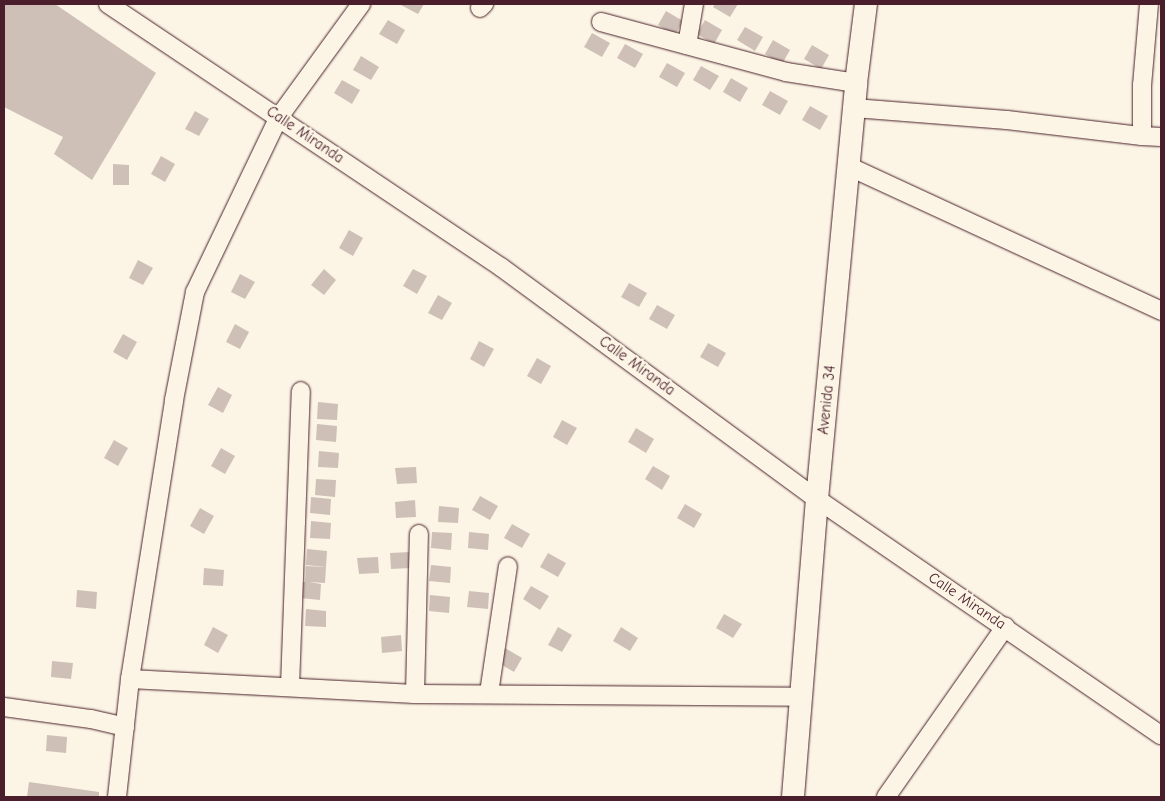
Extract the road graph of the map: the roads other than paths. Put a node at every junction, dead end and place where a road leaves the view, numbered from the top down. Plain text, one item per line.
1 (361, 4) edge
2 (694, 4) edge
3 (866, 4) edge
4 (1149, 4) edge
5 (116, 6) edge
6 (601, 22) dead end
7 (687, 45) junction
8 (856, 83) junction
9 (854, 108) junction
10 (278, 117) junction
11 (1142, 136) junction
12 (1161, 137) edge
13 (850, 167) junction
14 (1161, 311) edge
15 (301, 391) dead end
16 (817, 499) junction
17 (419, 534) dead end
18 (508, 566) dead end
19 (1005, 627) junction
20 (130, 679) junction
21 (290, 686) junction
22 (415, 694) junction
23 (489, 694) junction
24 (801, 697) junction
25 (4, 707) edge
26 (125, 727) junction
27 (1161, 735) edge
28 (117, 797) edge
29 (792, 797) edge
30 (886, 797) edge

1 - 10 street
2 - 7 street
3 - 8 street, Avenida 34
4 - 11 street
5 - 10 street, Calle Miranda
6 - 7 street
7 - 8 street
8 - 9 street, Avenida 34
9 - 11 street
9 - 13 street, Avenida 34
10 - 16 street, Calle Miranda
10 - 20 street
11 - 12 street
13 - 14 street
13 - 16 street, Avenida 34
15 - 21 street
16 - 19 street, Calle Miranda
16 - 24 street, Avenida 34
17 - 22 street
18 - 23 street
19 - 27 street, Calle Miranda
19 - 30 street
20 - 21 street
20 - 26 street
21 - 22 street
22 - 23 street
23 - 24 street
24 - 29 street, Avenida 34
25 - 26 street
26 - 28 street

